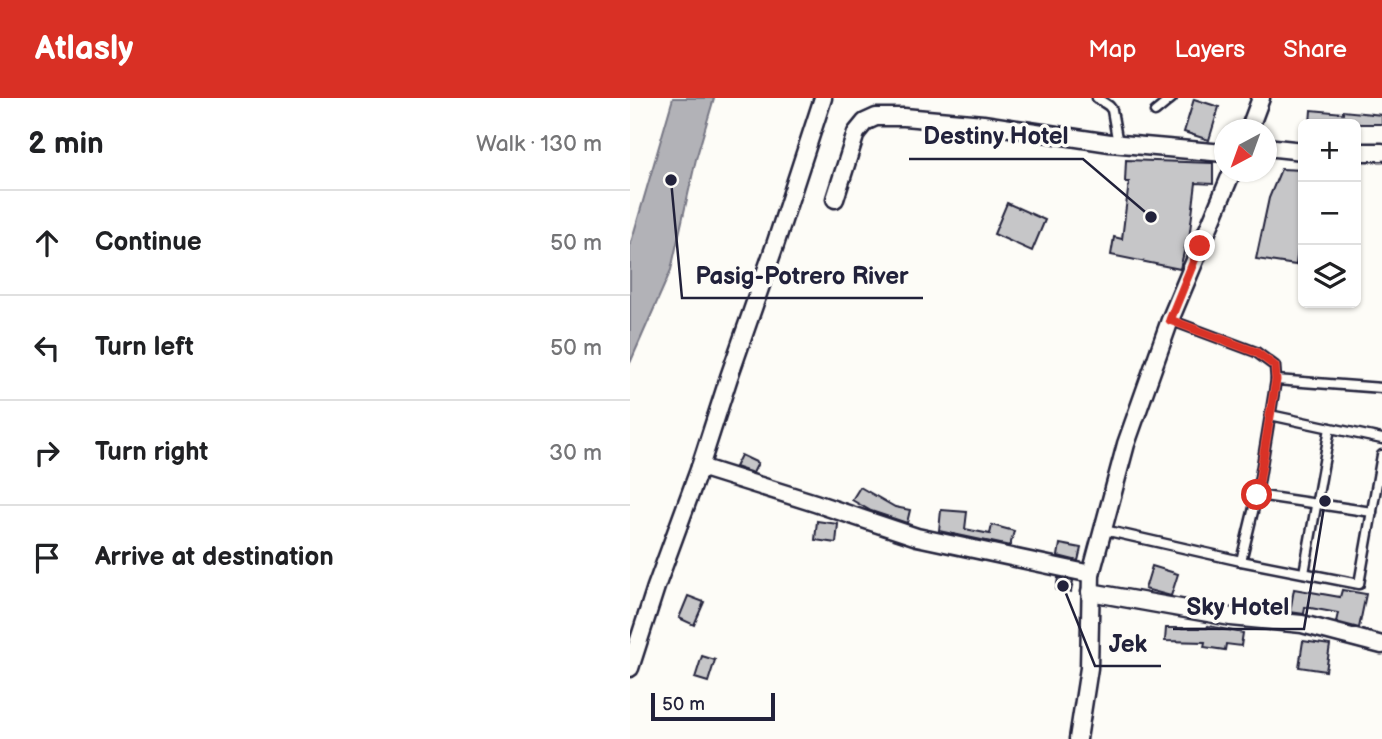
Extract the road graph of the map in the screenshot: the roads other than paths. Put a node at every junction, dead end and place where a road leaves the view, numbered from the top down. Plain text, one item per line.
1 (823, 98) edge
2 (1097, 98) edge
3 (1172, 98) edge
4 (1261, 98) edge
5 (1155, 111) dead end
6 (1253, 119) edge
7 (1118, 144) junction
8 (1277, 149) edge
9 (1298, 151) edge
10 (1214, 152) edge
11 (1361, 152) edge
12 (1382, 152) edge
13 (1228, 182) edge
14 (835, 199) dead end
15 (1170, 320) junction
16 (1276, 380) junction
17 (1382, 388) edge
18 (1270, 415) junction
19 (1330, 428) junction
20 (1382, 439) edge
21 (1382, 455) edge
22 (700, 467) junction
23 (1257, 495) junction
24 (1316, 504) junction
25 (1372, 512) junction
26 (1104, 530) junction
27 (1241, 562) junction
28 (1304, 573) junction
29 (1091, 574) junction
30 (1090, 592) junction
31 (1382, 645) edge
32 (630, 668) edge
33 (1078, 739) edge

1 - 22 street
2 - 7 lane
3 - 5 lane
4 - 6 street
7 - 10 street
7 - 14 street
8 - 9 street
11 - 12 street
13 - 15 street
15 - 16 lane
15 - 26 street
16 - 17 lane
16 - 18 lane
18 - 19 lane
18 - 23 lane
19 - 20 lane
19 - 24 lane
21 - 25 lane
22 - 29 street
22 - 32 street
23 - 24 lane
23 - 27 lane
24 - 25 lane
24 - 28 lane
25 - 28 lane
26 - 27 lane
26 - 29 street
27 - 28 lane
29 - 30 street
30 - 31 street
30 - 33 street

